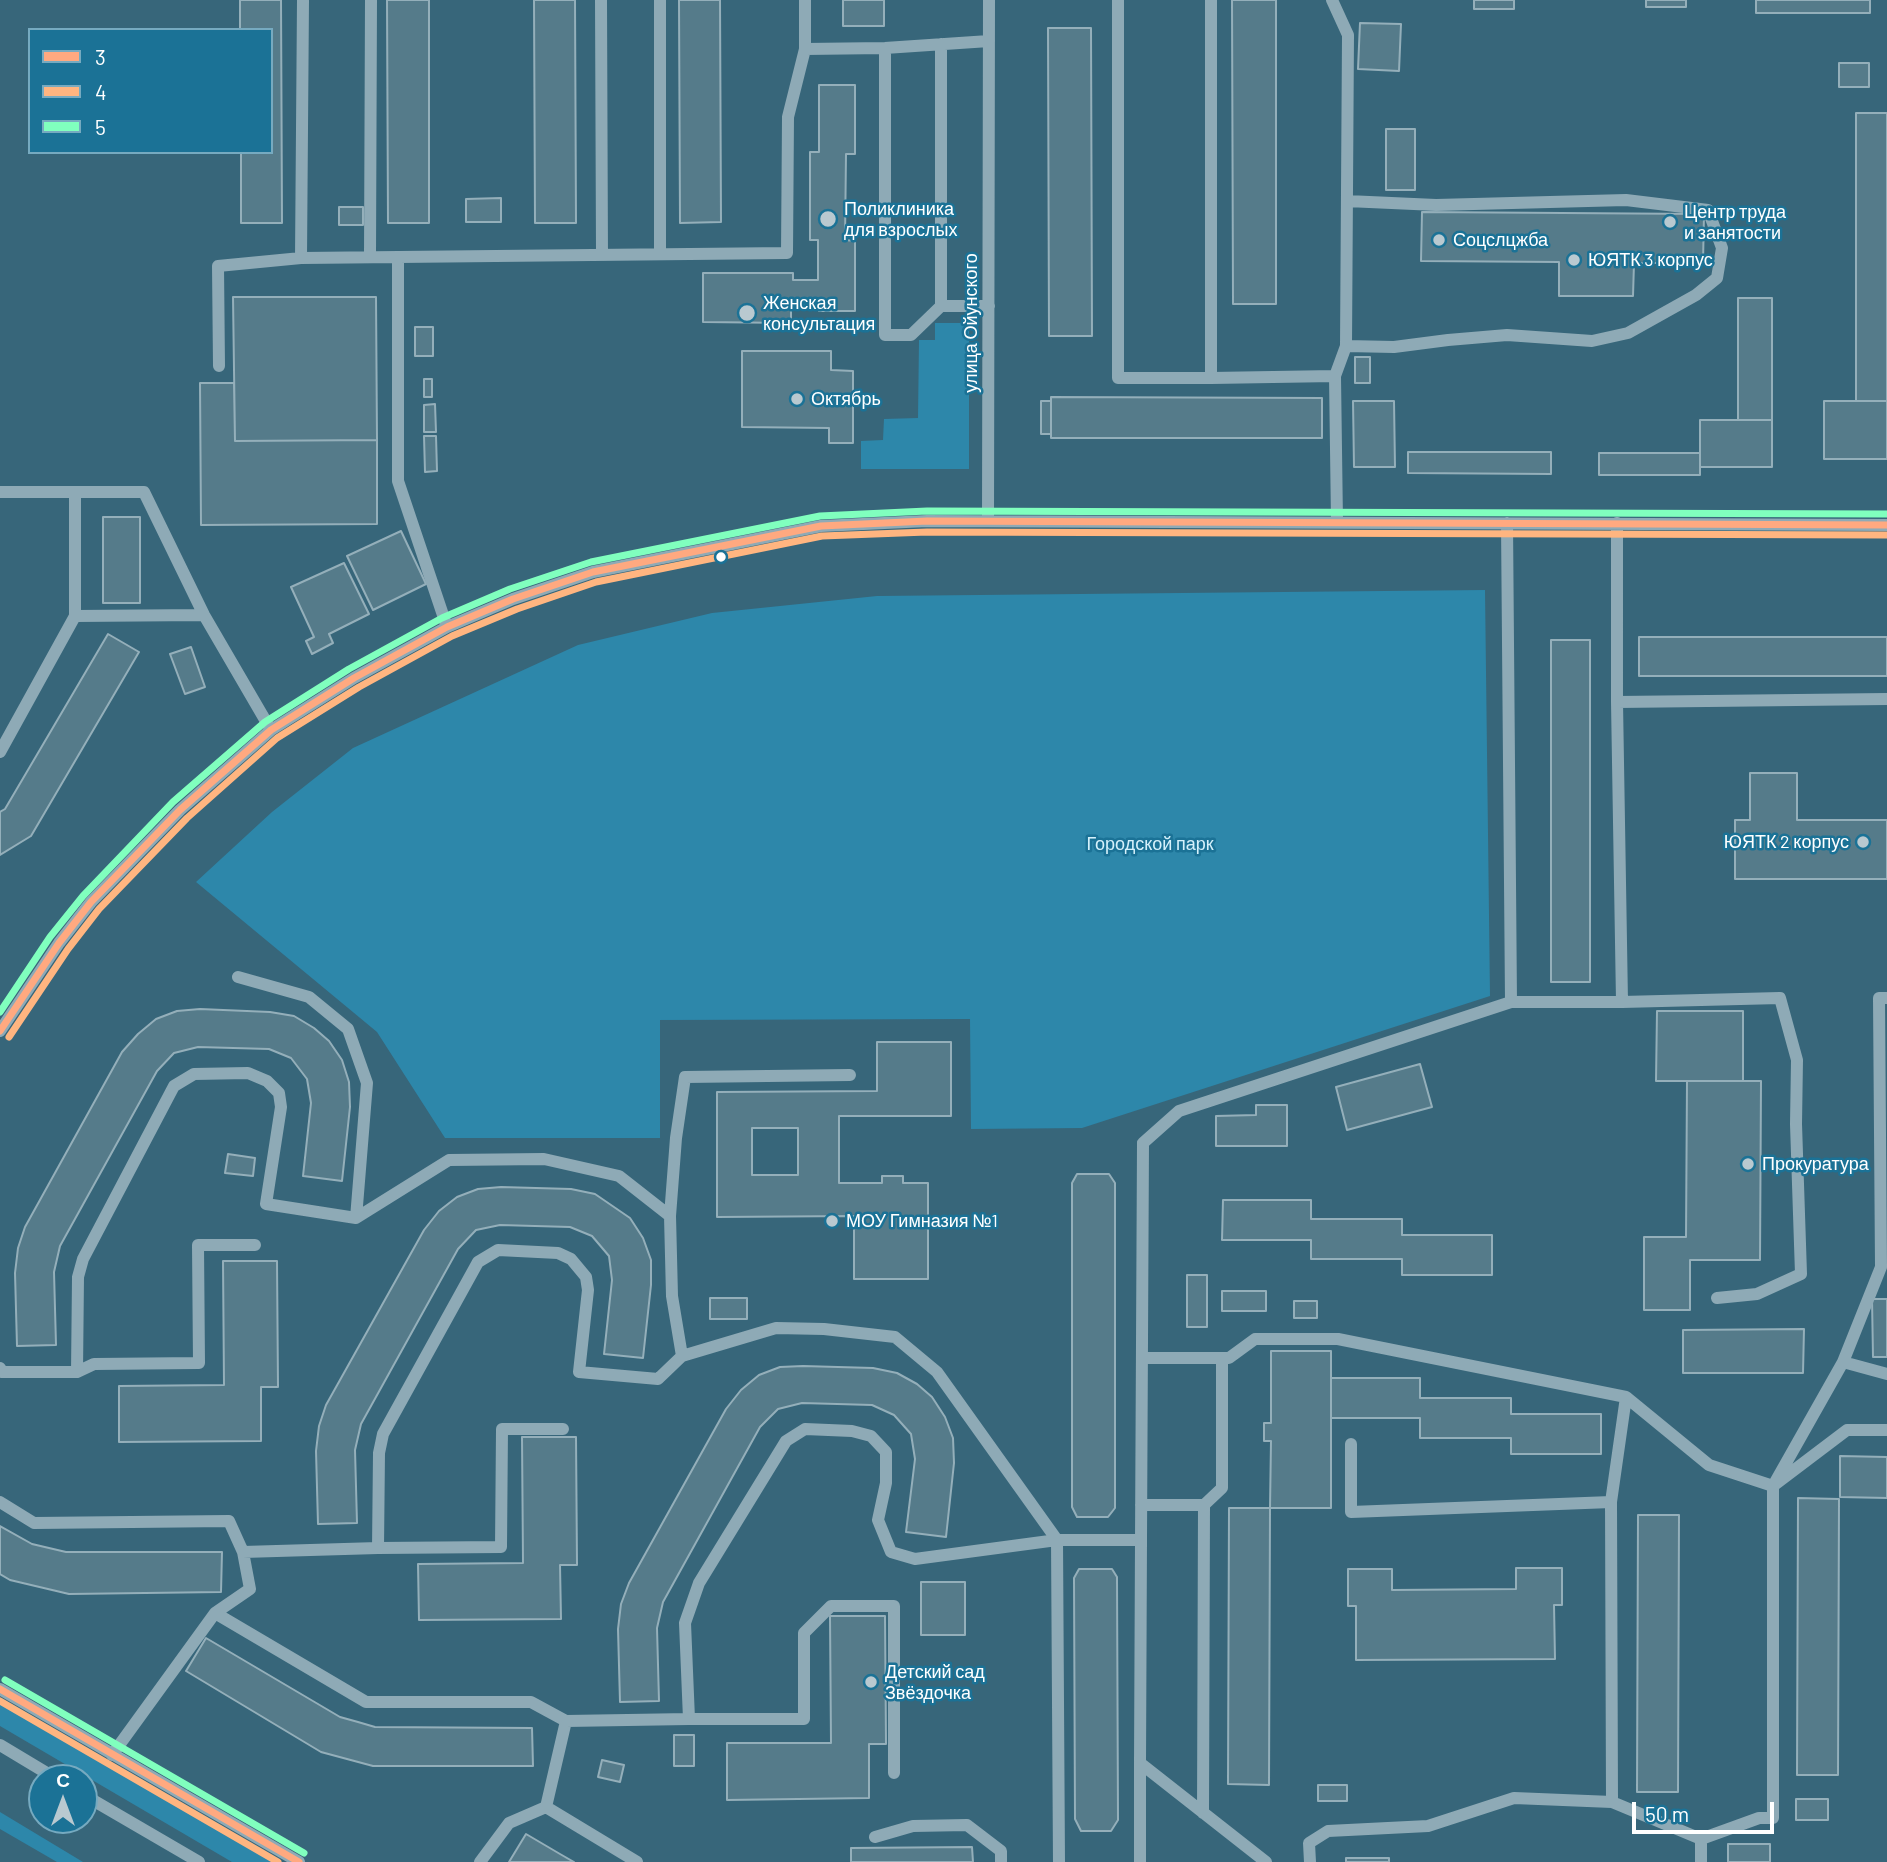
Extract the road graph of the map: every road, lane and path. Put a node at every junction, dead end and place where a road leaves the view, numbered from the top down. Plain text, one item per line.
1 (303, 0) edge
2 (371, 0) edge
3 (601, 0) edge
4 (660, 0) edge
5 (805, 0) edge
6 (989, 0) edge
7 (1118, 0) edge
8 (1211, 0) edge
9 (1332, 0) edge
10 (989, 41) junction
11 (941, 44) junction
12 (885, 48) junction
13 (805, 49) junction
14 (1347, 201) junction
15 (660, 254) junction
16 (601, 255) junction
17 (370, 257) junction
18 (398, 257) junction
19 (301, 258) junction
20 (941, 306) junction
21 (989, 306) junction
22 (1346, 346) junction
23 (219, 366) dead end
24 (1335, 376) junction
25 (1211, 378) junction
26 (0, 492) edge
27 (75, 492) junction
28 (988, 520) junction
29 (1337, 522) junction
30 (1507, 523) junction
31 (1617, 523) junction
32 (1887, 525) edge
33 (204, 615) junction
34 (75, 616) junction
35 (447, 627) junction
36 (1887, 699) edge
37 (1616, 702) junction
38 (271, 730) junction
39 (0, 752) edge
40 (238, 977) dead end
41 (1887, 998) edge
42 (1511, 1002) junction
43 (1622, 1002) junction
44 (0, 1031) edge
45 (850, 1075) dead end
46 (670, 1216) junction
47 (356, 1218) junction
48 (255, 1245) dead end
49 (1717, 1298) dead end
50 (682, 1356) junction
51 (1142, 1358) junction
52 (1222, 1358) junction
53 (1843, 1362) junction
54 (1, 1371) edge
55 (77, 1372) junction
56 (1887, 1374) edge
57 (1626, 1397) junction
58 (563, 1429) dead end
59 (1887, 1430) edge
60 (1351, 1444) dead end
61 (1773, 1486) junction
62 (1611, 1502) junction
63 (0, 1503) edge
64 (1141, 1505) junction
65 (1204, 1505) junction
66 (1057, 1540) junction
67 (1141, 1540) junction
68 (378, 1548) junction
69 (243, 1552) junction
70 (215, 1613) junction
71 (0, 1689) edge
72 (689, 1719) junction
73 (566, 1721) junction
74 (0, 1745) edge
75 (113, 1755) junction
76 (1140, 1763) junction
77 (32, 1764) edge
78 (894, 1773) dead end
79 (1612, 1801) junction
80 (98, 1803) edge
81 (545, 1807) junction
82 (1203, 1813) junction
83 (875, 1837) dead end
84 (1701, 1839) junction
85 (199, 1862) edge
86 (299, 1862) edge
87 (480, 1862) edge
88 (637, 1862) edge
89 (1001, 1862) edge
90 (1059, 1862) edge
91 (1140, 1862) edge
92 (1266, 1862) edge
93 (1310, 1862) edge
94 (1701, 1862) edge

1 - 19 street
2 - 17 street
3 - 16 street
4 - 15 street
5 - 13 street
6 - 10 street, улица Ойунского
7 - 25 street
8 - 25 street
9 - 14 street
10 - 11 street
10 - 21 street, улица Ойунского
11 - 12 street
11 - 20 street
12 - 13 street
12 - 20 street
13 - 15 street
14 - 22 street
14 - 22 street
15 - 16 street
16 - 18 street
17 - 18 street
17 - 19 street
18 - 35 street
19 - 23 street
20 - 21 street
21 - 28 street, улица Ойунского
22 - 24 street
24 - 25 street
24 - 29 street
26 - 27 street
27 - 33 street
27 - 34 street
28 - 29 street
28 - 35 street
29 - 30 street
30 - 31 street
30 - 42 street
31 - 32 street
31 - 37 street
33 - 34 street
33 - 38 street
34 - 39 street
35 - 38 street
36 - 37 street
37 - 43 street
38 - 44 street
40 - 47 street
41 - 53 street
42 - 43 street
42 - 51 street
43 - 49 street
45 - 46 street
46 - 47 street
46 - 50 street
47 - 55 street
48 - 55 street
50 - 66 street
50 - 68 street
51 - 52 street
51 - 64 street
52 - 57 street
52 - 65 street
53 - 56 street
53 - 61 street
54 - 55 street
57 - 61 street
57 - 62 street
58 - 68 street
59 - 61 street
60 - 62 street
61 - 84 street
62 - 79 street
63 - 69 street
64 - 65 street
64 - 67 street
65 - 82 street
66 - 67 street
66 - 72 street
66 - 90 street
67 - 76 street
68 - 69 street
69 - 70 street
70 - 73 street
70 - 75 street
71 - 75 street
72 - 73 street
72 - 78 street
73 - 81 street
74 - 77 street
75 - 86 street
76 - 82 street
76 - 91 street
79 - 84 street
79 - 93 street
80 - 85 street
81 - 87 street
81 - 88 street
82 - 92 street
83 - 89 street
84 - 94 street

